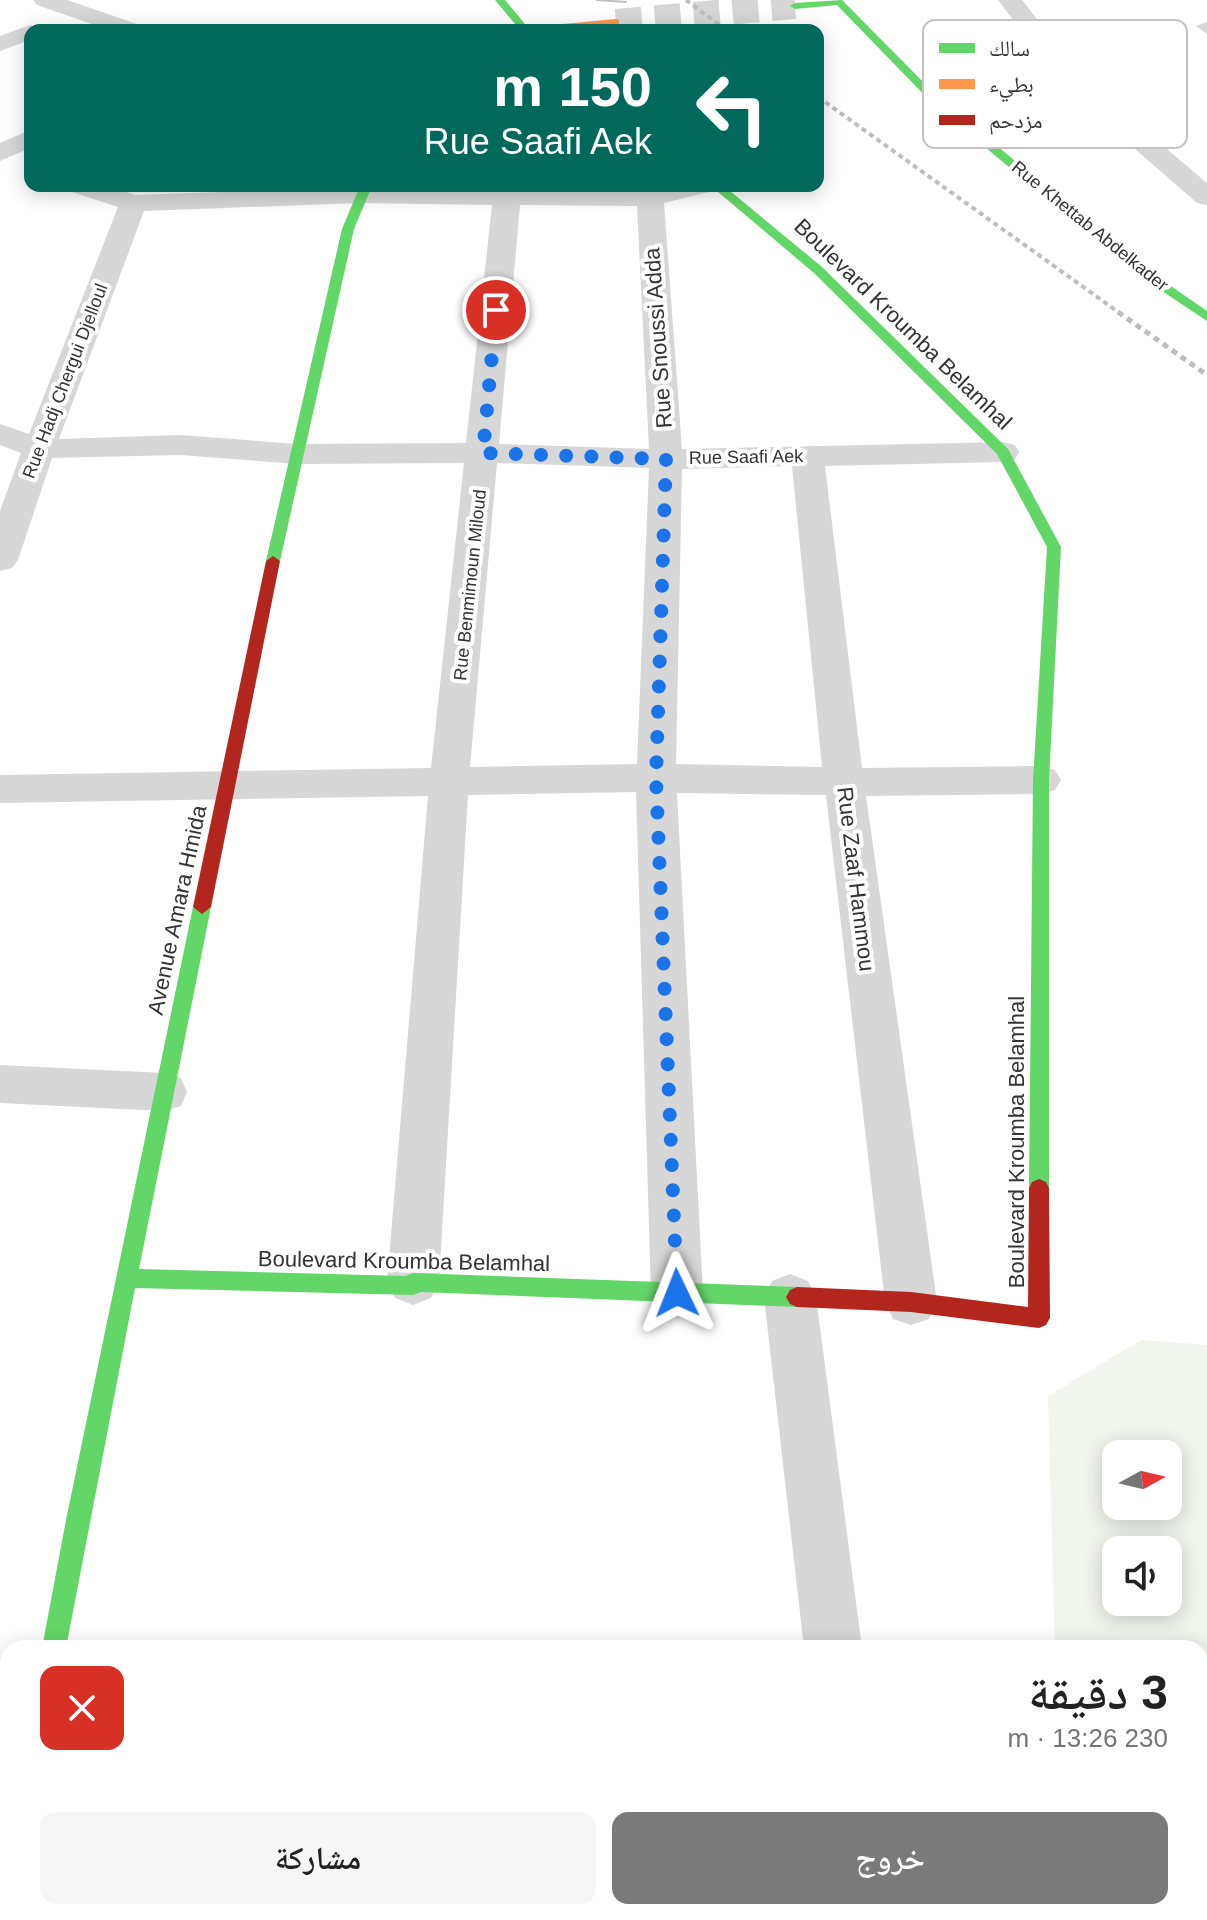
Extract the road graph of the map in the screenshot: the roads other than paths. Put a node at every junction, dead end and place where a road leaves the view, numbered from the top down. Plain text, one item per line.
1 (45, 0) edge
2 (500, 0) edge
3 (1010, 0) edge
4 (838, 1) edge
5 (795, 6) dead end
6 (78, 11) junction
7 (1025, 20) edge
8 (616, 22) dead end
9 (48, 24) edge
10 (115, 24) edge
11 (520, 24) edge
12 (595, 24) edge
13 (24, 34) edge
14 (0, 44) edge
15 (923, 88) edge
16 (24, 142) edge
17 (993, 148) edge
18 (1150, 148) edge
19 (0, 156) edge
20 (24, 166) edge
21 (100, 192) edge
22 (344, 192) edge
23 (363, 192) edge
24 (392, 192) edge
25 (674, 192) edge
26 (724, 192) edge
27 (507, 196) junction
28 (1207, 197) edge
29 (650, 198) junction
30 (133, 203) junction
31 (1207, 317) edge
32 (0, 434) edge
33 (39, 449) junction
34 (1003, 452) junction
35 (483, 453) junction
36 (297, 454) junction
37 (807, 456) junction
38 (666, 459) junction
39 (0, 560) edge
40 (656, 778) junction
41 (1041, 780) junction
42 (844, 781) junction
43 (449, 783) junction
44 (227, 787) junction
45 (0, 789) edge
46 (0, 1084) edge
47 (164, 1092) junction
48 (127, 1278) junction
49 (413, 1282) junction
50 (677, 1293) junction
51 (790, 1297) junction
52 (911, 1302) junction
53 (56, 1640) edge
54 (832, 1640) edge

1 - 6 street
2 - 11 main road
3 - 7 street
4 - 5 main road
4 - 15 main road, Rue Khettab Abdelkader
6 - 9 street
6 - 10 street
8 - 12 main road
13 - 14 street
16 - 19 street
17 - 31 main road, Rue Khettab Abdelkader
18 - 28 street
19 - 20 street
21 - 30 street
22 - 30 street
23 - 36 main road, Avenue Amara Hmida
24 - 27 street
25 - 29 street
26 - 34 main road, Boulevard Kroumba Belamhal
27 - 29 street
27 - 35 street, Rue Benmimoun Miloud
29 - 38 street, Rue Snoussi Adda
30 - 33 street, Rue Hadj Chergui Djelloul
32 - 33 street
33 - 36 street, Rue Saafi Aek
33 - 39 street, Rue Hadj Chergui Djelloul
34 - 37 street, Rue Saafi Aek
34 - 41 main road, Boulevard Kroumba Belamhal
35 - 36 street, Rue Saafi Aek
35 - 38 street, Rue Saafi Aek
35 - 43 street, Rue Benmimoun Miloud
36 - 44 main road, Avenue Amara Hmida
37 - 38 street, Rue Saafi Aek
37 - 42 street, Rue Zaaf Hammou
38 - 40 street, Rue Snoussi Adda
40 - 42 street
40 - 43 street
40 - 50 street, Rue Snoussi Adda
41 - 42 street
41 - 52 main road, Boulevard Kroumba Belamhal
42 - 52 street, Rue Zaaf Hammou
43 - 44 street
43 - 49 street, Rue Benmimoun Miloud
44 - 45 street
44 - 47 main road, Avenue Amara Hmida
46 - 47 street
47 - 48 main road, Avenue Amara Hmida
48 - 49 main road, Boulevard Kroumba Belamhal
48 - 53 main road, Avenue Amara Hmida
49 - 50 main road, Boulevard Kroumba Belamhal
50 - 51 main road, Boulevard Kroumba Belamhal
51 - 52 main road, Boulevard Kroumba Belamhal
51 - 54 street

